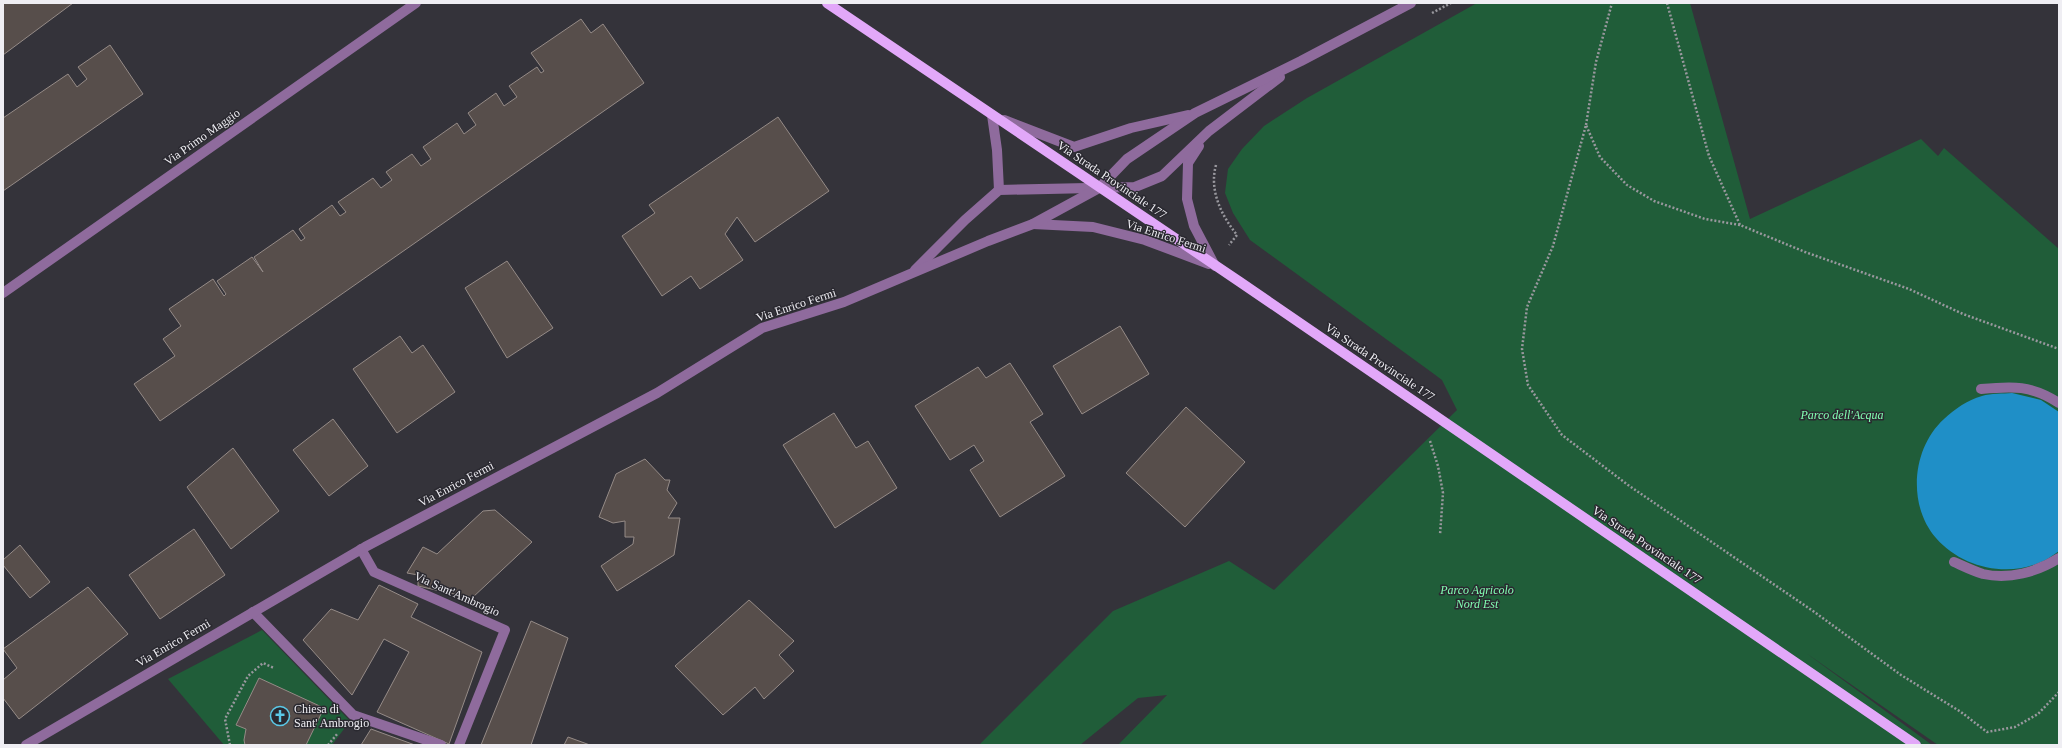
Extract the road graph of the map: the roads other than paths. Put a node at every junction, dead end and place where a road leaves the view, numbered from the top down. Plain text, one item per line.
1 (416, 3) edge
2 (827, 3) edge
3 (1411, 3) edge
4 (1301, 61) junction
5 (1195, 113) junction
6 (992, 115) junction
7 (1209, 131) junction
8 (1099, 188) junction
9 (1000, 190) junction
10 (1033, 224) junction
11 (1215, 266) junction
12 (910, 274) junction
13 (3, 293) edge
14 (1981, 389) dead end
15 (2059, 404) edge
16 (361, 549) junction
17 (2059, 558) edge
18 (1954, 562) dead end
19 (253, 612) junction
20 (26, 745) edge
21 (441, 745) edge
22 (459, 745) edge
23 (1916, 745) edge

1 - 13 street, Via Primo Maggio
2 - 6 main road, Via Strada Provinciale 177
3 - 4 street, Via Enrico Fermi
4 - 5 street, Via Enrico Fermi
4 - 7 street, Via Enrico Fermi
5 - 6 street, Via Enrico Fermi
5 - 8 street, Via Enrico Fermi
6 - 8 main road, Via Strada Provinciale 177
6 - 9 street
7 - 8 street, Via Enrico Fermi
7 - 11 street, Via Enrico Fermi
8 - 9 street, Via Enrico Fermi
8 - 10 street, Via Enrico Fermi
8 - 11 main road, Via Strada Provinciale 177
9 - 12 street, Via Enrico Fermi
10 - 11 street, Via Enrico Fermi
10 - 12 street, Via Enrico Fermi
11 - 23 main road, Via Strada Provinciale 177
12 - 16 street, Via Enrico Fermi
14 - 15 street
16 - 19 street, Via Enrico Fermi
16 - 22 street, Via Sant'Ambrogio
17 - 18 street
19 - 20 street, Via Enrico Fermi
19 - 21 street

